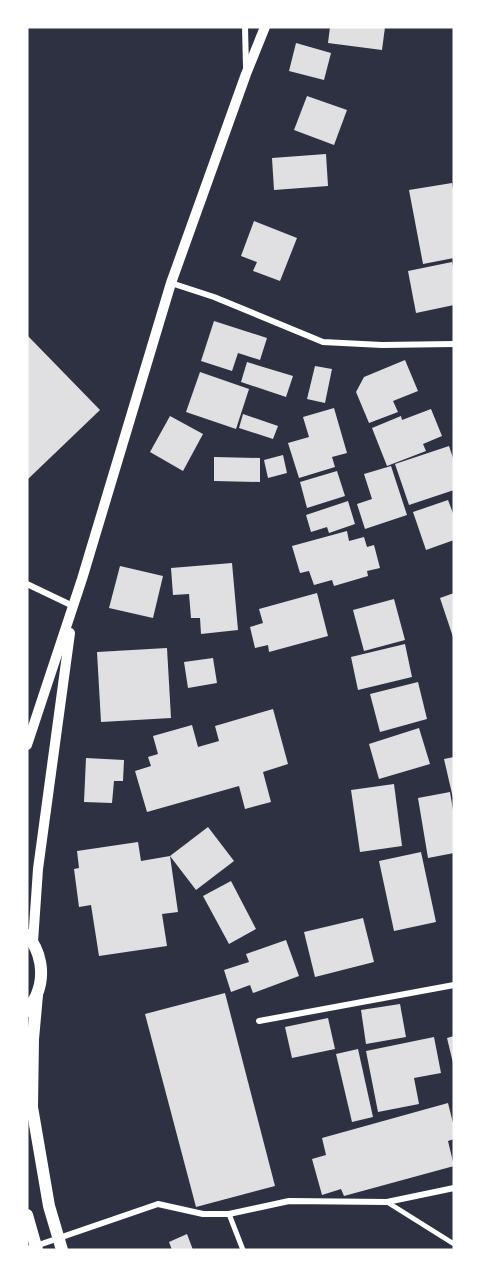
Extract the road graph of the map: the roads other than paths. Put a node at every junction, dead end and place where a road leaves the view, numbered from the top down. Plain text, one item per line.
1 (245, 27) edge
2 (265, 27) edge
3 (246, 74) junction
4 (171, 283) junction
5 (454, 344) edge
6 (27, 584) edge
7 (73, 606) junction
8 (27, 745) edge
9 (30, 938) edge
10 (454, 985) edge
11 (37, 995) junction
12 (27, 1011) edge
13 (259, 1021) dead end
14 (454, 1188) edge
15 (387, 1202) junction
16 (229, 1214) junction
17 (27, 1215) edge
18 (61, 1244) edge
19 (454, 1244) edge
20 (33, 1248) edge
21 (243, 1250) edge

1 - 3 street
2 - 3 street
3 - 4 street
4 - 5 street
4 - 7 street
6 - 7 street
7 - 8 street
7 - 9 street
9 - 11 main road
10 - 13 street
11 - 12 main road
11 - 18 main road
14 - 15 street
15 - 16 street
15 - 19 street
16 - 18 street
16 - 21 street
17 - 20 main road
18 - 20 street

